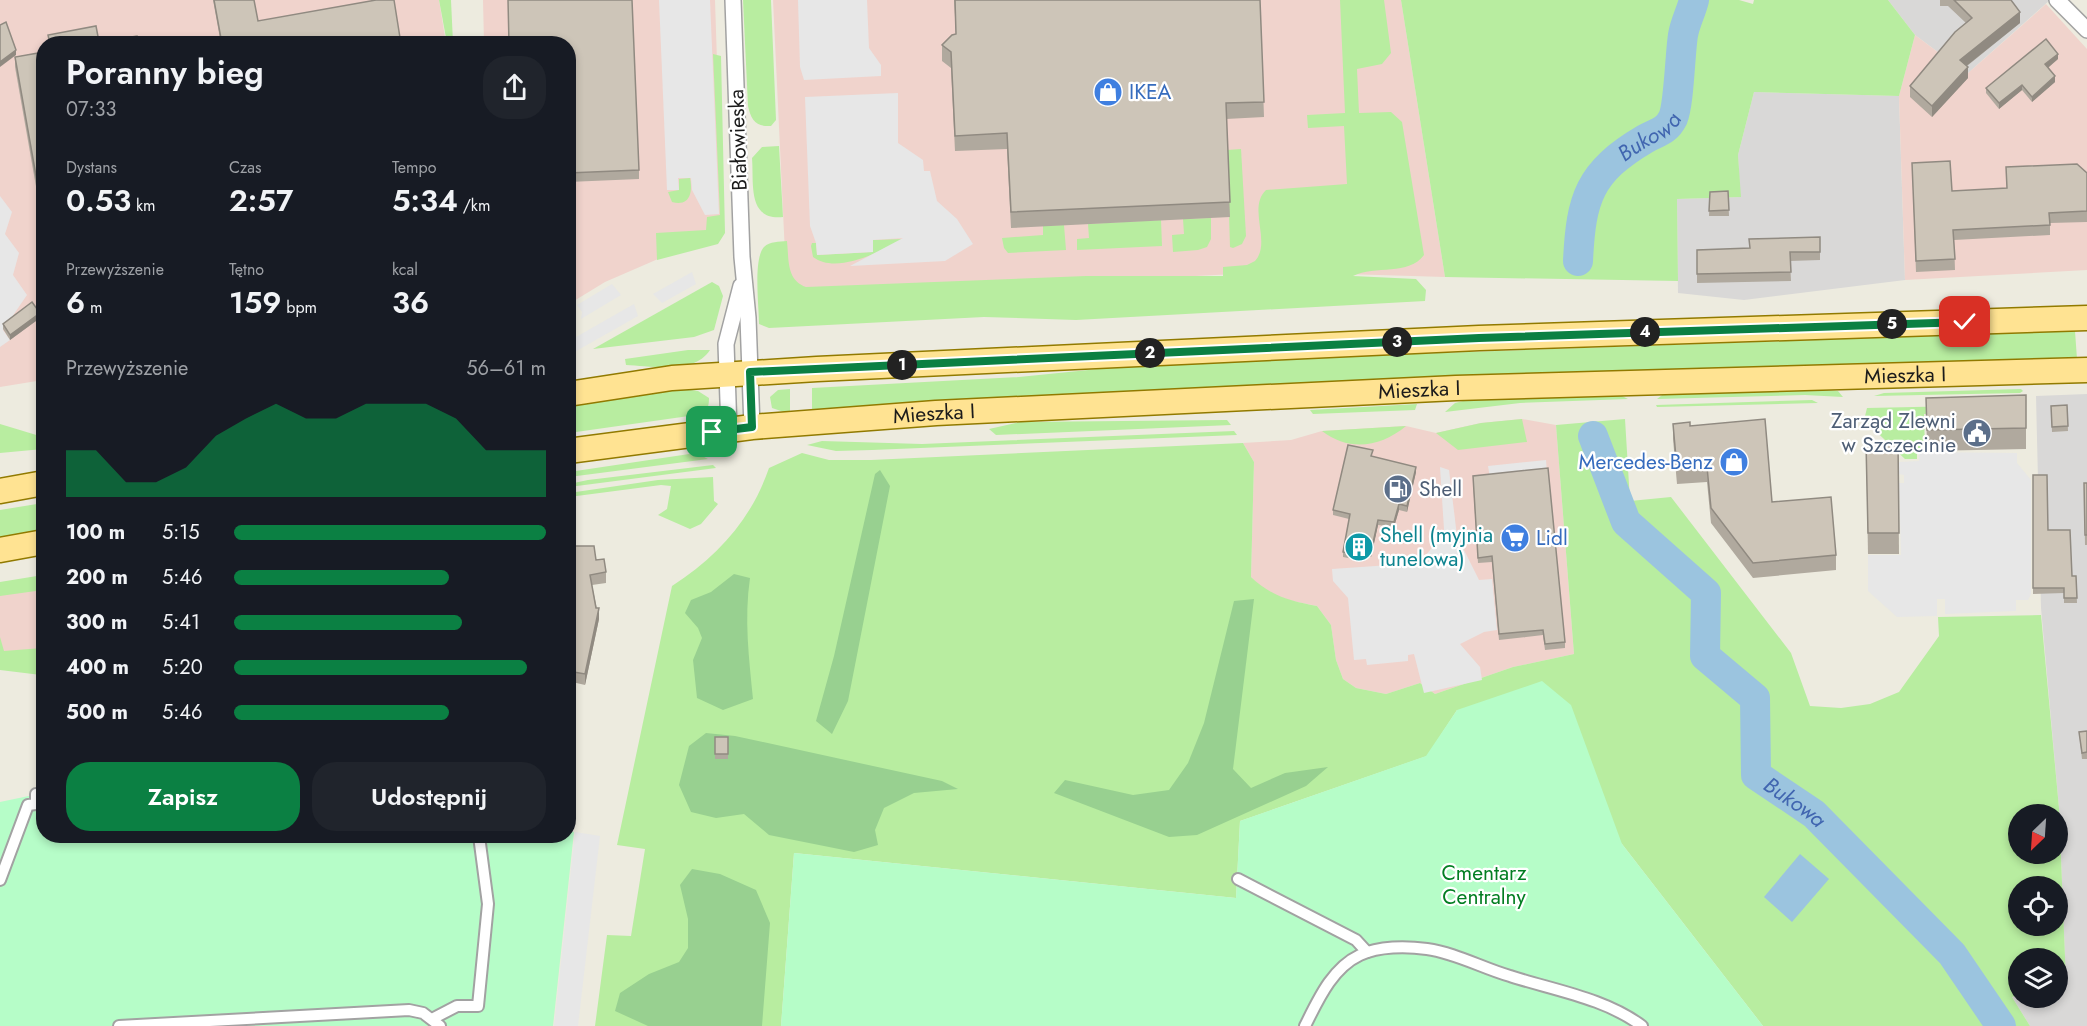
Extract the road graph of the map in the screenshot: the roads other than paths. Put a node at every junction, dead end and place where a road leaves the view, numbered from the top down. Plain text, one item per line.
1 (733, 0) edge
2 (2057, 0) edge
3 (2087, 30) edge
4 (743, 280) junction
5 (2087, 318) edge
6 (2087, 370) edge
7 (738, 373) junction
8 (576, 393) edge
9 (740, 428) junction
10 (576, 450) edge
11 (36, 484) edge
12 (0, 491) edge
13 (36, 543) edge
14 (0, 550) edge
15 (36, 801) edge
16 (480, 843) edge
17 (1238, 879) dead end
18 (0, 880) edge
19 (1367, 952) junction
20 (436, 1023) edge
21 (119, 1026) edge
22 (1305, 1026) edge
23 (1642, 1026) edge

1 - 4 street, Białowieska
2 - 3 street
4 - 7 street, Białowieska
4 - 7 street, Białowieska
5 - 7 main road
6 - 9 main road, Mieszka I
7 - 8 main road
7 - 9 street
7 - 9 street
9 - 10 main road, Mieszka I
11 - 12 main road
13 - 14 main road
15 - 18 street
16 - 20 street
17 - 19 street
19 - 22 street
19 - 23 street
20 - 21 street

